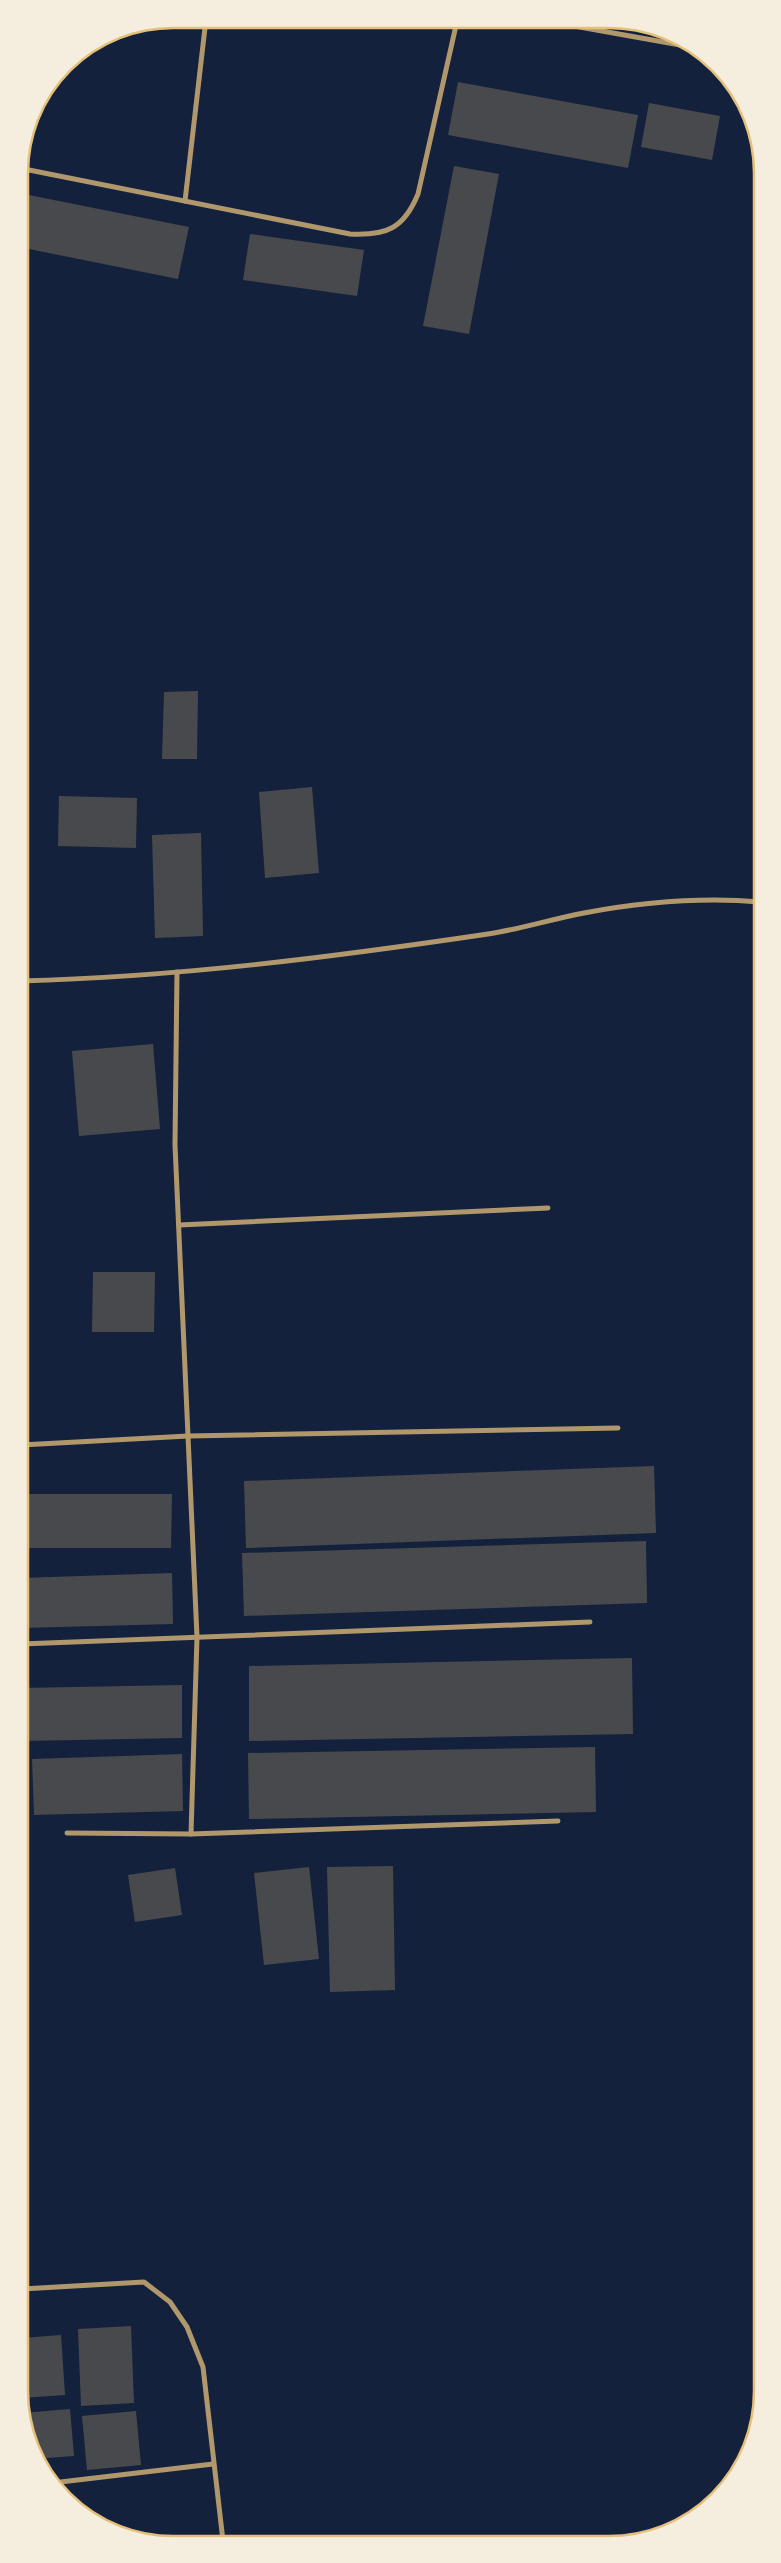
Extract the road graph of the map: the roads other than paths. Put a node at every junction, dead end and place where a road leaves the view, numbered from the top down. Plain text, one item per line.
1 (205, 28) edge
2 (456, 28) edge
3 (585, 28) edge
4 (675, 44) edge
5 (28, 170) edge
6 (186, 201) junction
7 (754, 901) edge
8 (177, 972) junction
9 (28, 981) edge
10 (548, 1208) dead end
11 (179, 1224) junction
12 (618, 1428) dead end
13 (188, 1436) junction
14 (28, 1446) edge
15 (590, 1622) dead end
16 (197, 1637) junction
17 (28, 1644) edge
18 (558, 1821) dead end
19 (67, 1833) dead end
20 (191, 1834) junction
21 (28, 2289) edge
22 (213, 2464) junction
23 (60, 2481) edge
24 (223, 2536) edge

1 - 6 street
2 - 6 street
3 - 4 street
5 - 6 street
7 - 8 street
8 - 9 street
8 - 11 street
10 - 11 street
11 - 13 street
12 - 13 street
13 - 14 street
13 - 16 street
15 - 16 street
16 - 17 street
16 - 20 street
18 - 20 street
19 - 20 street
21 - 22 street
22 - 23 street
22 - 24 street

